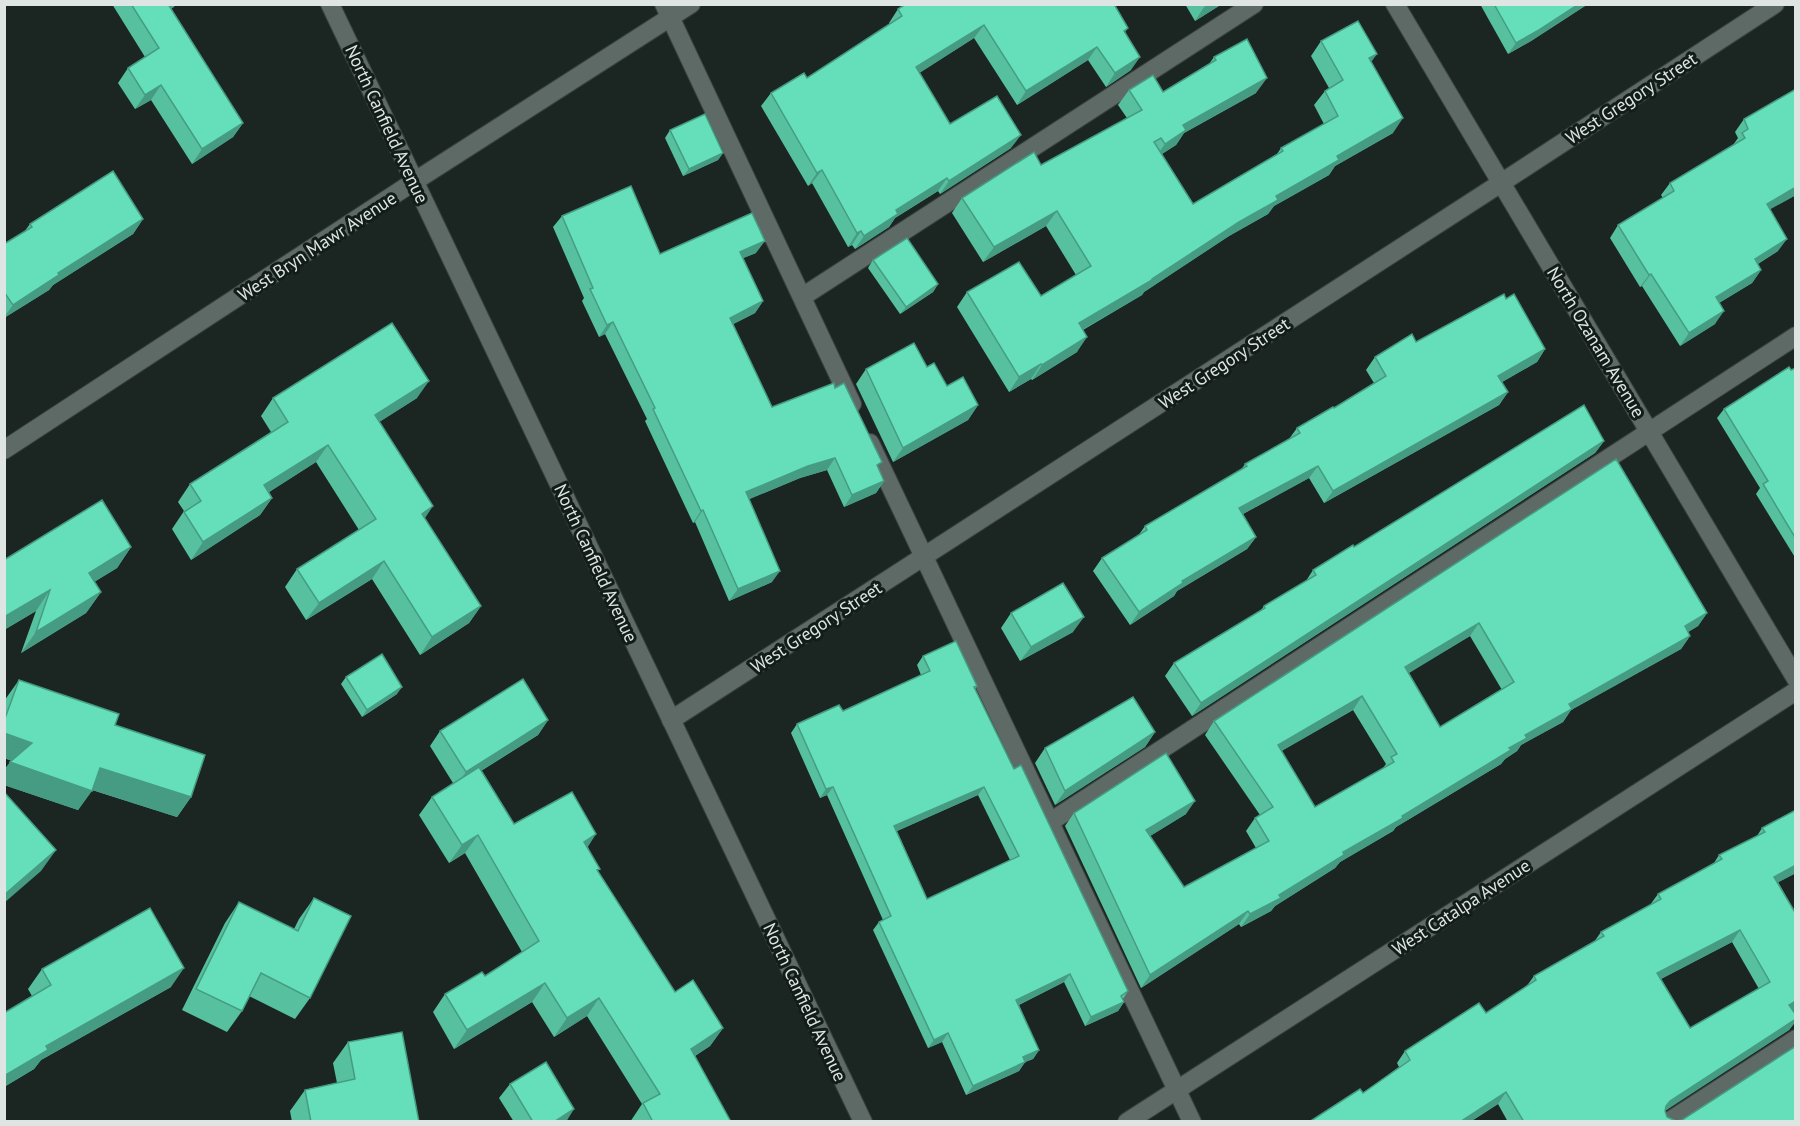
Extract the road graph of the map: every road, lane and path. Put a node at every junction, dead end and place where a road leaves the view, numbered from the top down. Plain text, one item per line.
1 (330, 4) edge
2 (691, 4) edge
3 (1254, 4) edge
4 (1395, 4) edge
5 (1775, 4) edge
6 (667, 11) edge
7 (415, 182) junction
8 (1502, 183) junction
9 (802, 297) junction
10 (1796, 336) edge
11 (1649, 432) junction
12 (4, 450) edge
13 (924, 558) junction
14 (1796, 679) edge
15 (1796, 691) edge
16 (671, 720) junction
17 (1050, 822) junction
18 (1796, 1038) edge
19 (1177, 1089) junction
20 (862, 1122) edge
21 (1127, 1122) edge
22 (1192, 1122) edge
23 (1668, 1122) edge

1 - 7 street, North Canfield Avenue
2 - 6 street, West Bryn Mawr Avenue
3 - 9 street
4 - 8 street, North Ozanam Avenue
5 - 8 street, West Gregory Street
6 - 7 street, West Bryn Mawr Avenue
6 - 9 street
7 - 12 street, West Bryn Mawr Avenue
7 - 16 street, North Canfield Avenue
8 - 11 street, North Ozanam Avenue
8 - 13 street, West Gregory Street
9 - 13 street
10 - 11 street
11 - 14 street, North Ozanam Avenue
11 - 17 street
13 - 16 street, West Gregory Street
13 - 17 street
15 - 19 street, West Catalpa Avenue
16 - 20 street, North Canfield Avenue
17 - 19 street
18 - 23 street
19 - 21 street, West Catalpa Avenue
19 - 22 street

